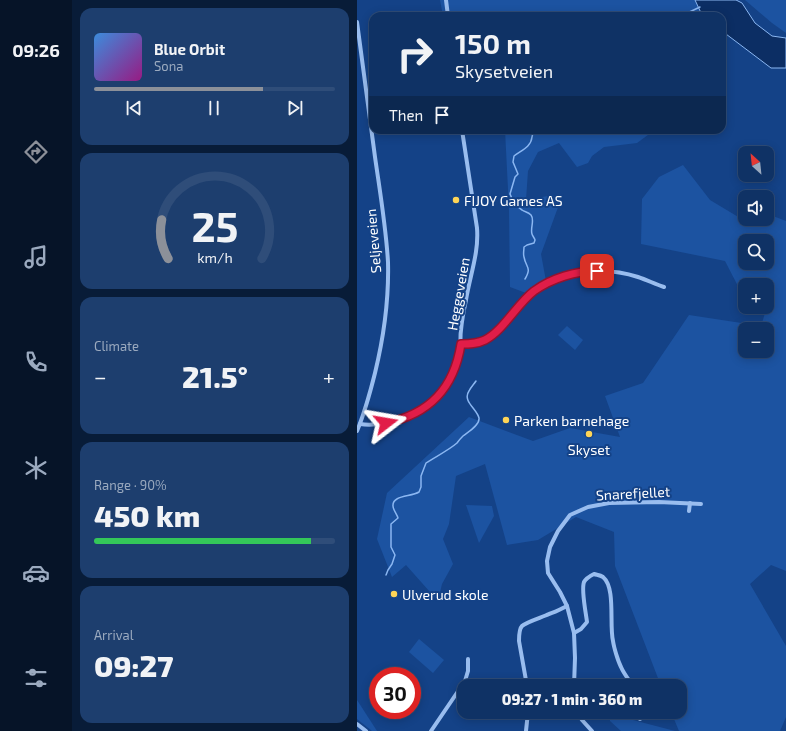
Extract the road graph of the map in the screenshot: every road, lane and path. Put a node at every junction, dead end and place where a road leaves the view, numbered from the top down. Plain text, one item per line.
1 (446, 0) edge
2 (448, 12) edge
3 (357, 22) edge
4 (369, 110) edge
5 (372, 134) edge
6 (463, 134) edge
7 (664, 287) dead end
8 (461, 344) junction
9 (360, 424) junction
10 (357, 431) edge
11 (690, 503) junction
12 (701, 504) dead end
13 (689, 511) dead end
14 (567, 606) junction
15 (574, 633) junction
16 (468, 659) dead end
17 (526, 679) edge
18 (574, 679) edge
19 (629, 679) edge
20 (527, 719) edge
21 (581, 719) edge
22 (357, 724) edge
23 (366, 731) edge
24 (431, 731) edge
25 (526, 731) edge
26 (592, 731) edge

1 - 2 street
3 - 4 street, Seljeveien
5 - 9 street, Seljeveien
6 - 8 street, Heggeveien
7 - 8 street
8 - 9 street, Heggeveien
9 - 10 street, Seljeveien
11 - 12 street, Snarefjellet
11 - 13 street, Snarefjellet
11 - 14 street, Snarefjellet
14 - 15 street, Snarefjellet
14 - 17 street
15 - 18 street, Snarefjellet
15 - 19 street
16 - 24 street
20 - 25 street
21 - 26 street
22 - 23 street

